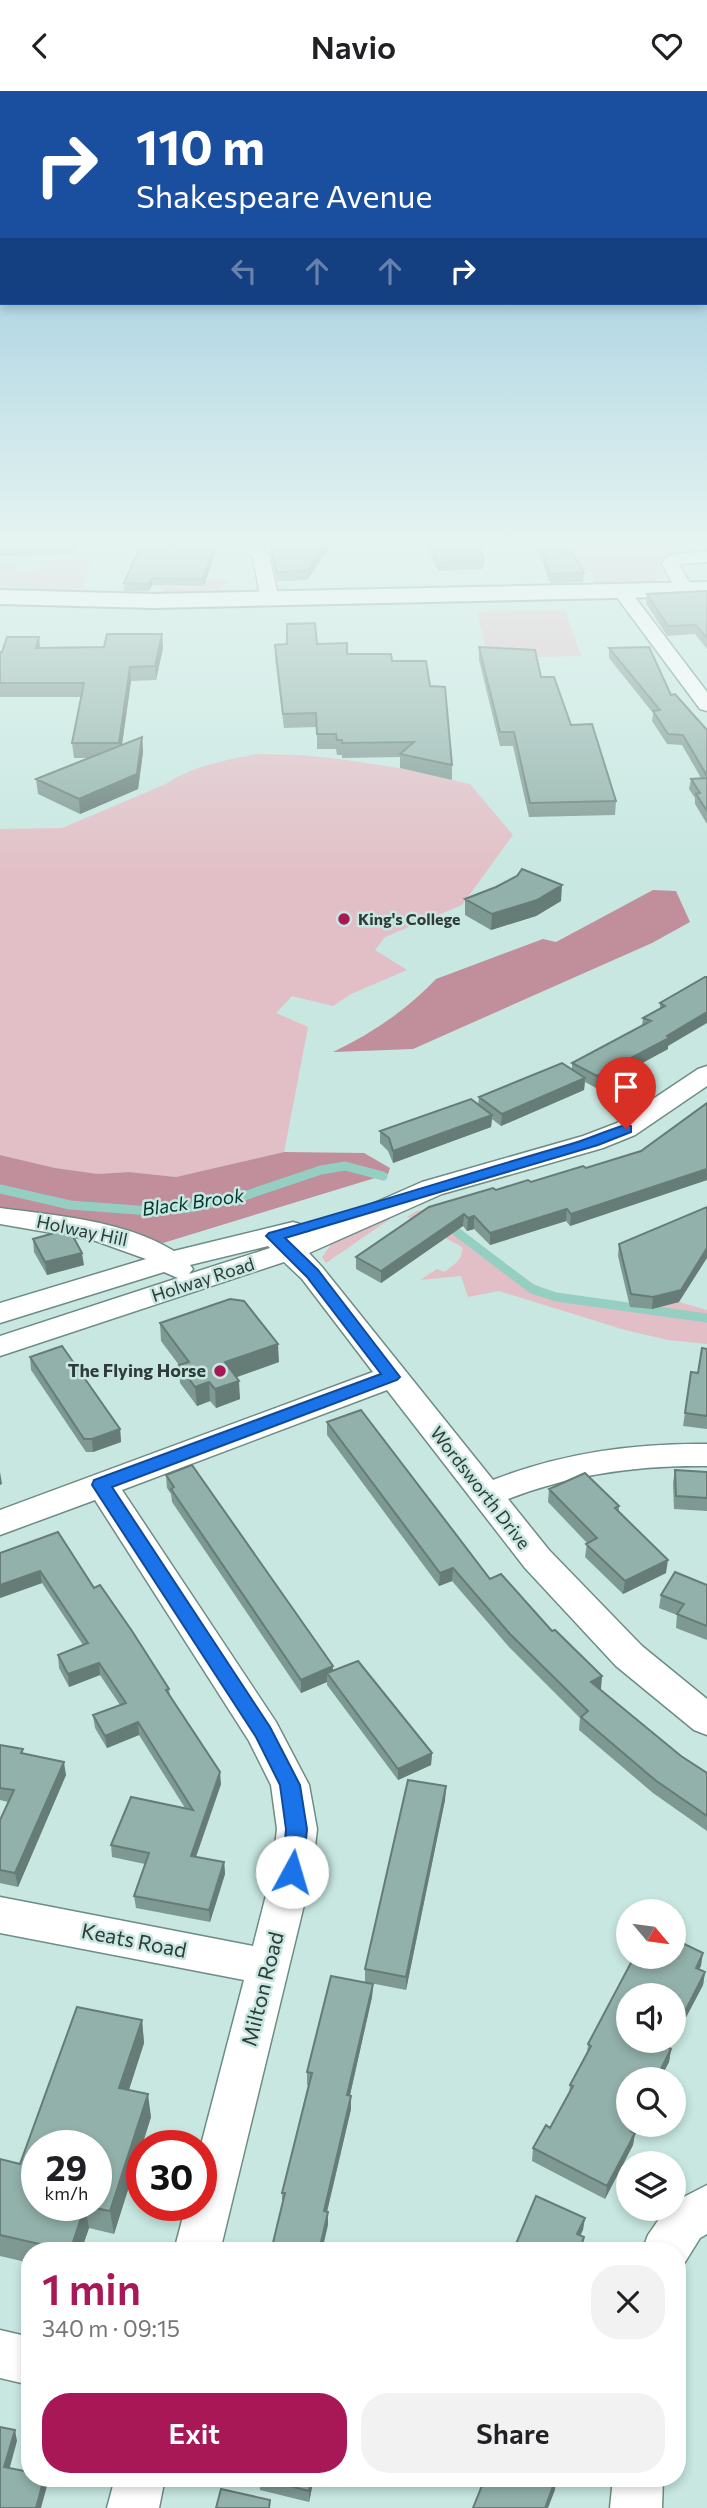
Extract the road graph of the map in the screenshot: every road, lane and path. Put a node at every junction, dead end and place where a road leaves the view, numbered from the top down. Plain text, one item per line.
1 (671, 658) edge
2 (707, 705) edge
3 (705, 1077) edge
4 (0, 1216) edge
5 (282, 1243) junction
6 (170, 1261) junction
7 (191, 1284) junction
8 (0, 1313) edge
9 (0, 1346) edge
10 (391, 1377) junction
11 (707, 1455) edge
12 (101, 1485) junction
13 (486, 1495) junction
14 (0, 1523) edge
15 (707, 1720) edge
16 (0, 1915) edge
17 (269, 1967) junction
18 (707, 2207) edge
19 (199, 2242) edge
20 (671, 2242) edge
21 (0, 2354) edge
22 (21, 2359) edge
23 (138, 2487) edge
24 (637, 2487) edge
25 (133, 2508) edge
26 (636, 2508) edge

1 - 2 street
3 - 5 street, Holway Road
4 - 6 street, Holway Hill
5 - 6 street, Holway Road
5 - 7 street, Holway Road
5 - 10 street, Wordsworth Drive
6 - 7 street, Holway Hill
6 - 8 street, Holway Road
7 - 9 street, Holway Road
10 - 12 street
10 - 13 street, Wordsworth Drive
11 - 13 street
12 - 14 street
12 - 17 street, Milton Road
13 - 15 street, Wordsworth Drive
16 - 17 street, Keats Road
17 - 19 street, Milton Road
18 - 20 street
21 - 22 street
23 - 25 street
24 - 26 street

